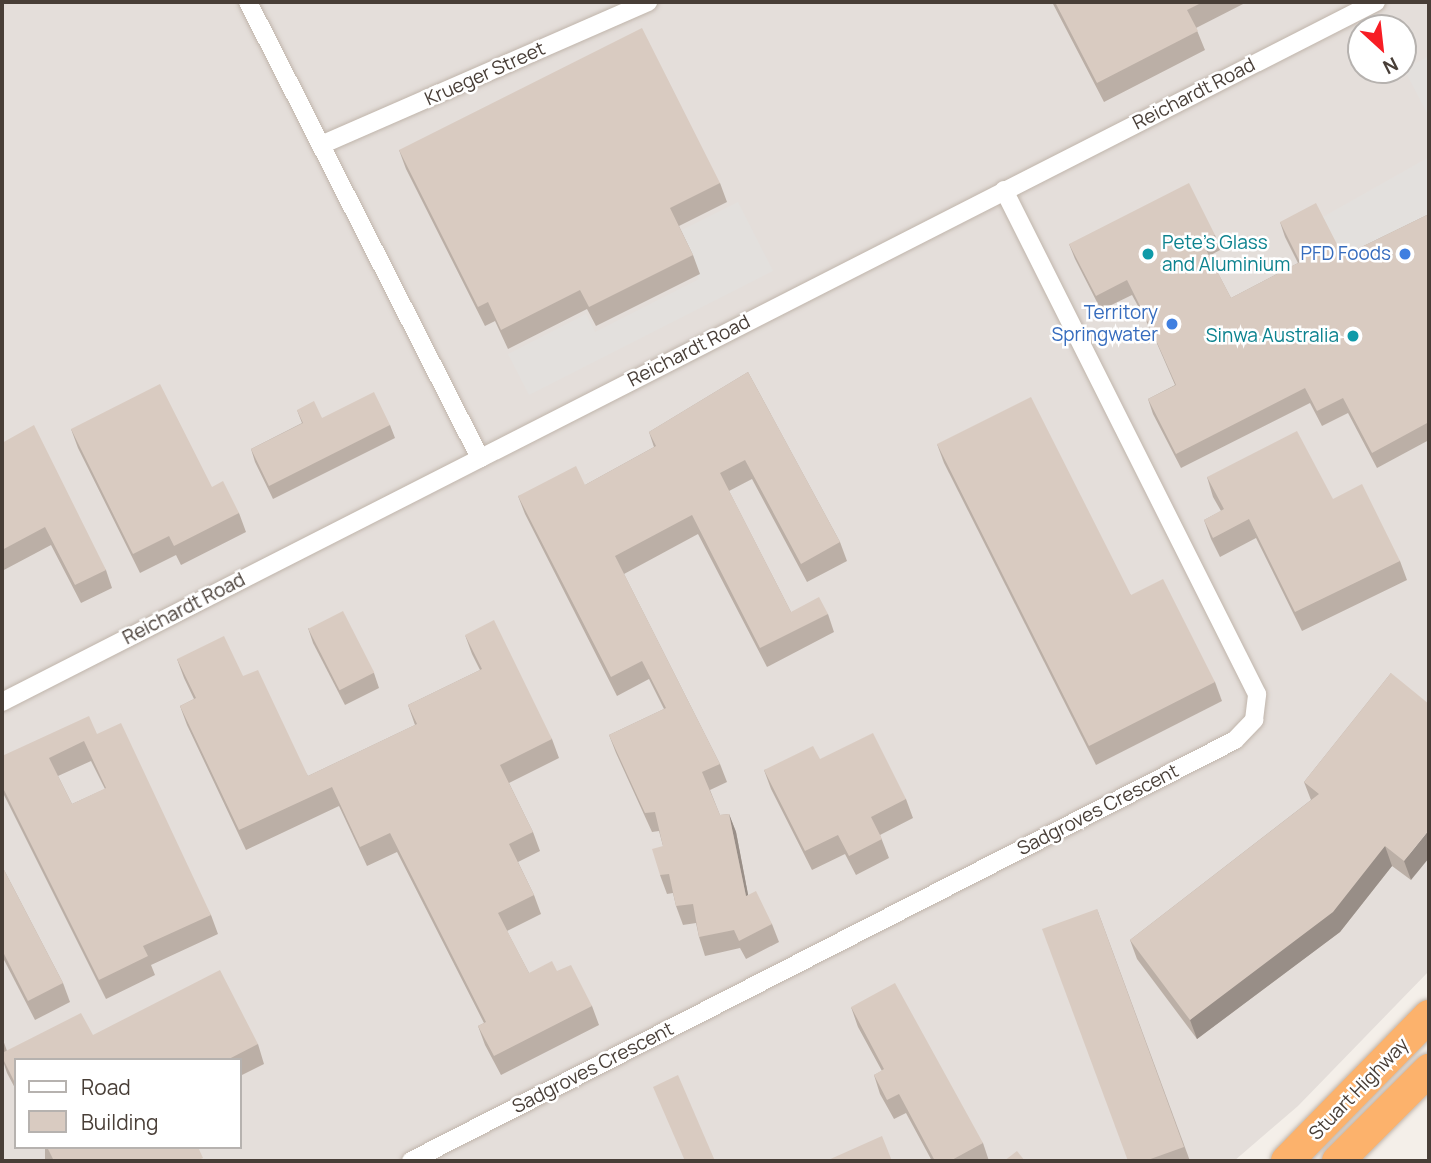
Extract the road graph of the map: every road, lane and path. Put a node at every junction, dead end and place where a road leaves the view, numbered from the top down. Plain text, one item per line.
1 (248, 2) edge
2 (648, 2) edge
3 (1376, 2) edge
4 (321, 145) junction
5 (1004, 190) junction
6 (480, 458) junction
7 (2, 702) edge
8 (1429, 1016) edge
9 (1388, 1061) junction
10 (1421, 1078) edge
11 (411, 1161) edge
12 (1287, 1161) edge
13 (1338, 1161) edge

1 - 4 street
2 - 4 street, Krueger Street
3 - 5 street, Reichardt Road
4 - 6 street
5 - 6 street, Reichardt Road
5 - 11 street, Sadgroves Crescent
6 - 7 street, Reichardt Road
8 - 9 highway, Stuart Highway
9 - 10 highway
9 - 12 highway, Stuart Highway
10 - 13 highway, Stuart Highway

